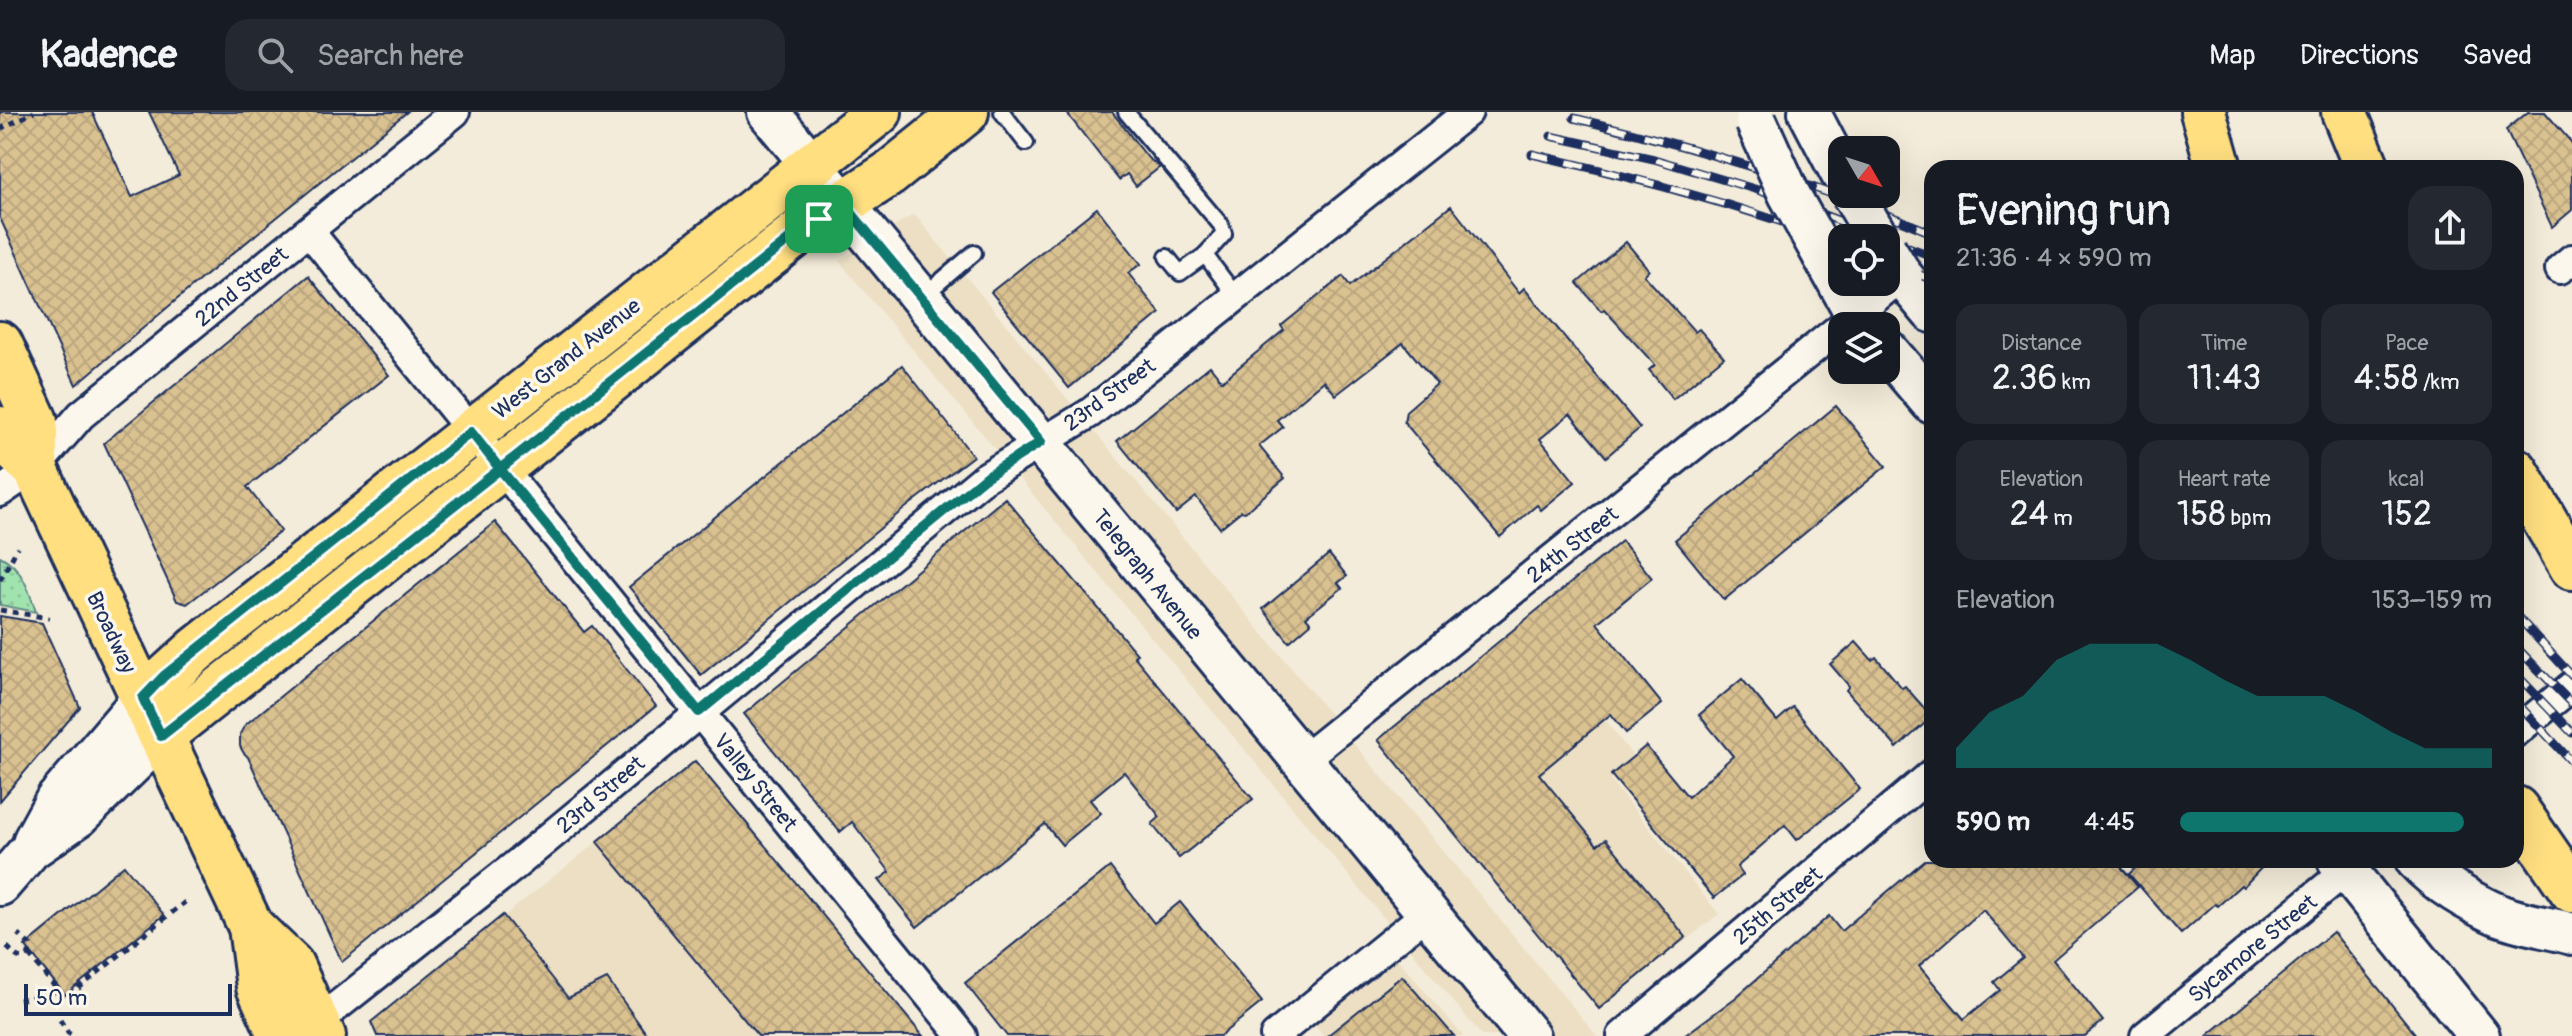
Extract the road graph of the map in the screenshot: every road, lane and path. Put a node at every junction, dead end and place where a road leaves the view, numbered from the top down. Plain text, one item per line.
1 (34, 112) edge
2 (455, 112) edge
3 (768, 112) edge
4 (879, 112) edge
5 (966, 112) edge
6 (1002, 112) edge
7 (1126, 112) edge
8 (1468, 112) edge
9 (1809, 112) edge
10 (2203, 112) edge
11 (2344, 112) edge
12 (1754, 117) edge
13 (0, 129) edge
14 (1026, 143) dead end
15 (1828, 148) edge
16 (2217, 160) edge
17 (2364, 160) edge
18 (812, 165) junction
19 (843, 203) junction
20 (309, 231) junction
21 (974, 253) dead end
22 (1205, 255) junction
23 (1167, 257) dead end
24 (1900, 271) edge
25 (1236, 296) junction
26 (921, 297) junction
27 (1924, 302) edge
28 (1847, 312) edge
29 (1828, 342) edge
30 (0, 344) edge
31 (1900, 365) edge
32 (1924, 394) edge
33 (0, 429) edge
34 (471, 432) junction
35 (1041, 442) junction
36 (500, 469) junction
37 (18, 480) edge
38 (2524, 485) edge
39 (18, 547) dead end
40 (2572, 567) edge
41 (0, 580) edge
42 (0, 610) edge
43 (49, 618) dead end
44 (2572, 686) edge
45 (699, 712) junction
46 (152, 717) junction
47 (2524, 725) edge
48 (1301, 761) junction
49 (1924, 781) edge
50 (2524, 821) edge
51 (2342, 868) edge
52 (2352, 868) edge
53 (2423, 868) edge
54 (0, 885) edge
55 (2572, 890) edge
56 (185, 902) dead end
57 (1427, 913) junction
58 (18, 934) dead end
59 (2572, 934) edge
60 (7, 947) dead end
61 (29, 955) junction
62 (59, 991) junction
63 (19, 1000) dead end
64 (60, 1020) dead end
65 (305, 1033) edge
66 (74, 1036) edge
67 (962, 1036) edge
68 (1275, 1036) edge
69 (1529, 1036) edge
70 (1622, 1036) edge
71 (2145, 1036) edge
72 (2479, 1036) edge

1 - 13 path
2 - 20 street, 22nd Street
3 - 18 main road, Telegraph Avenue
4 - 18 main road, West Grand Avenue
5 - 19 main road, West Grand Avenue
6 - 14 lane
7 - 22 lane
8 - 25 street, 23rd Street
9 - 15 main road
10 - 16 main road
11 - 17 main road
12 - 28 main road, bridge
18 - 19 main road, Telegraph Avenue
18 - 34 main road, West Grand Avenue
19 - 26 main road, Telegraph Avenue
19 - 36 main road, West Grand Avenue
20 - 34 street, Valley Street
20 - 37 street, 22nd Street
21 - 26 lane
22 - 23 lane
22 - 25 lane
24 - 27 main road
25 - 35 street, 23rd Street
26 - 35 main road, Telegraph Avenue
29 - 48 street, 24th Street
30 - 37 main road, Broadway
31 - 32 main road
33 - 37 main road, Broadway
34 - 36 street, Valley Street
34 - 46 main road, West Grand Avenue
35 - 45 street, 23rd Street
35 - 48 main road, Telegraph Avenue
36 - 45 street, Valley Street
36 - 46 main road, West Grand Avenue
37 - 46 main road, Broadway
38 - 40 main road
39 - 41 path
42 - 43 path
44 - 47 street
45 - 65 street, 23rd Street
45 - 67 street, Valley Street
46 - 54 main road
46 - 65 main road, Broadway
48 - 57 main road, Telegraph Avenue
49 - 70 street, 25th Street
50 - 55 main road
51 - 71 street, Sycamore Street
52 - 72 main road
53 - 59 main road
56 - 62 path
57 - 68 street
57 - 69 main road, Telegraph Avenue
58 - 61 path
60 - 61 path
61 - 62 path
62 - 63 path
64 - 66 path

